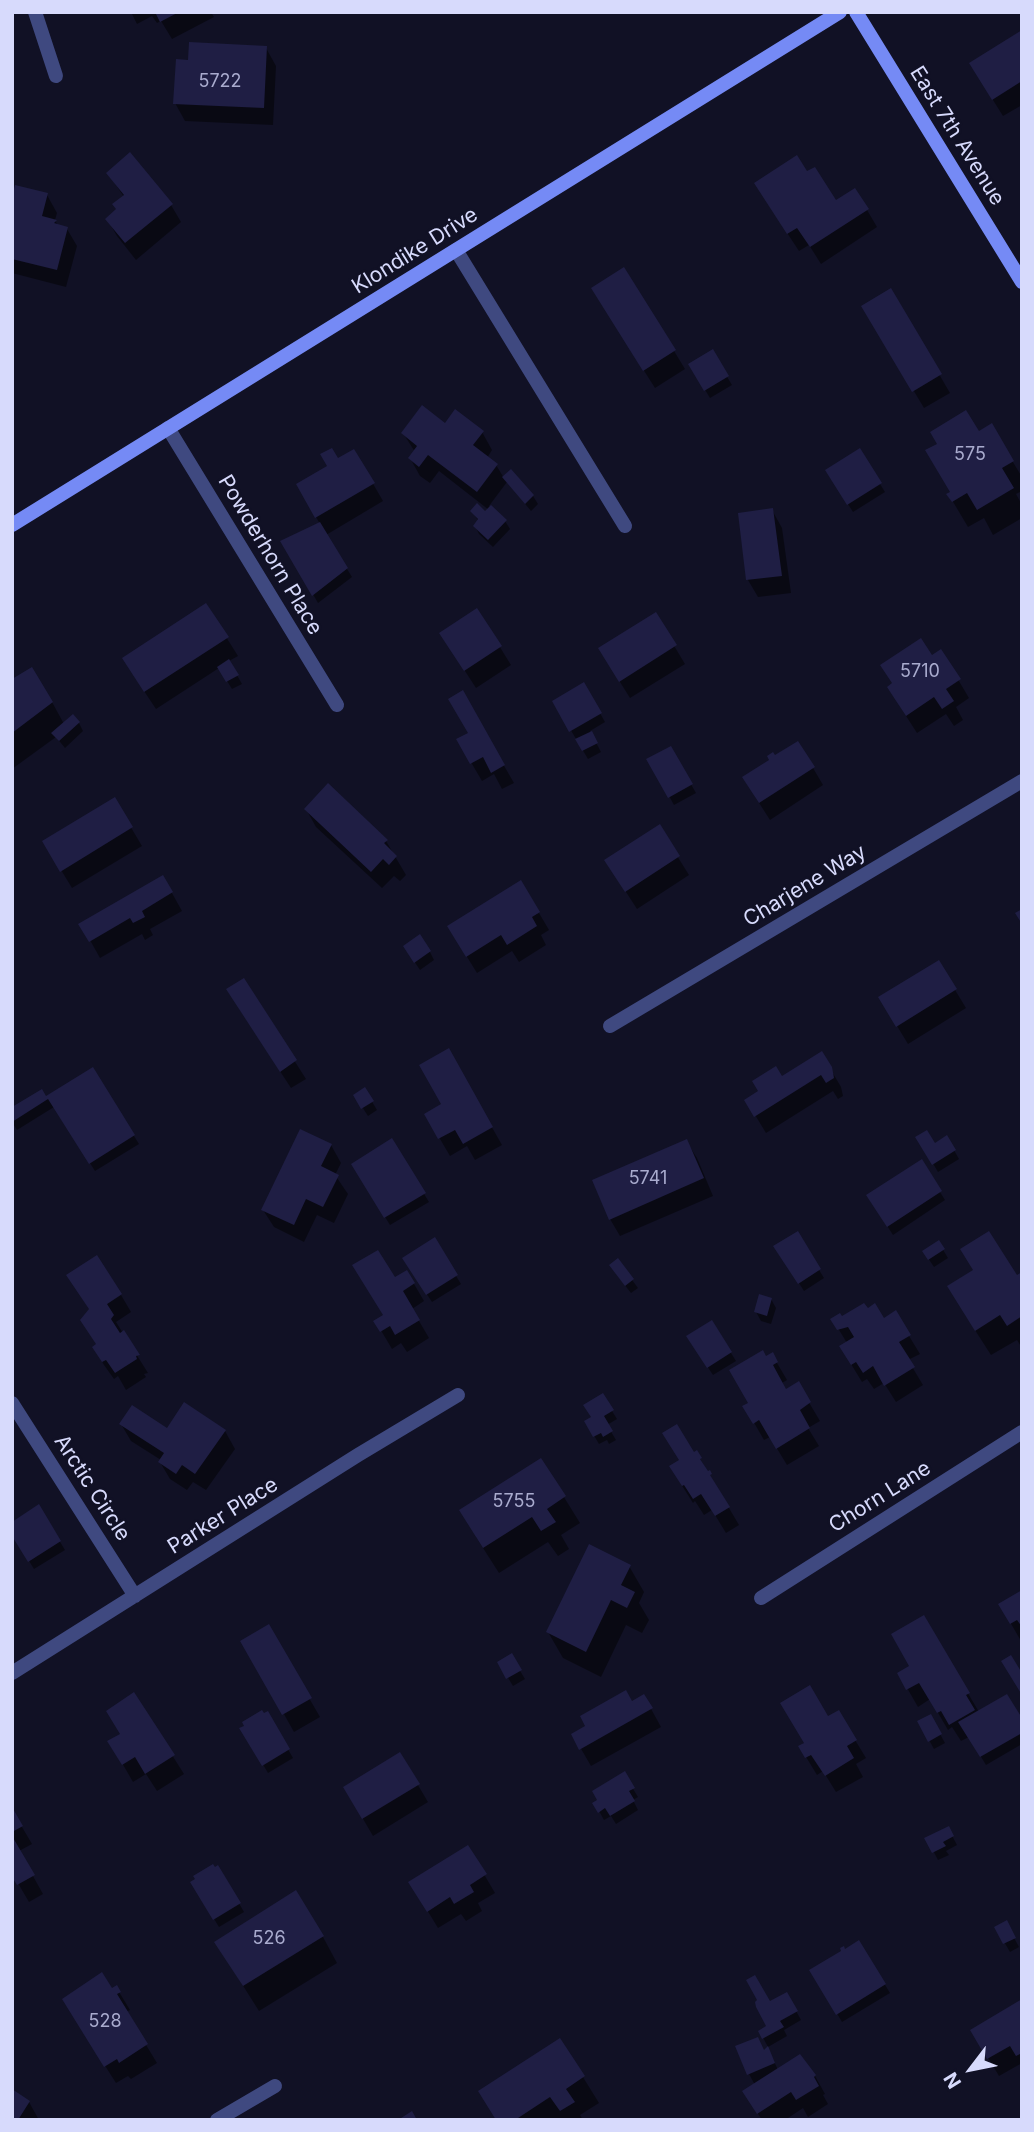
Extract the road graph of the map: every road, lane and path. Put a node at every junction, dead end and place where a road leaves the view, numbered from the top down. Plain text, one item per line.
1 (35, 12) edge
2 (840, 12) edge
3 (856, 12) edge
4 (56, 76) dead end
5 (456, 250) junction
6 (1022, 282) edge
7 (168, 428) junction
8 (12, 525) edge
9 (625, 526) dead end
10 (337, 705) dead end
11 (1022, 781) edge
12 (610, 1026) dead end
13 (458, 1395) dead end
14 (12, 1403) edge
15 (1022, 1432) edge
16 (135, 1596) junction
17 (761, 1598) dead end
18 (12, 1673) edge
19 (275, 2086) dead end
20 (217, 2120) edge

1 - 4 street
2 - 5 street, Klondike Drive
3 - 6 street, East 7th Avenue
5 - 7 street, Klondike Drive
5 - 9 street
7 - 8 street, Klondike Drive
7 - 10 street, Powderhorn Place
11 - 12 street, Charjene Way
13 - 16 street, Parker Place
14 - 16 street, Arctic Circle
15 - 17 street, Chorn Lane
16 - 18 street, Parker Place
19 - 20 street

